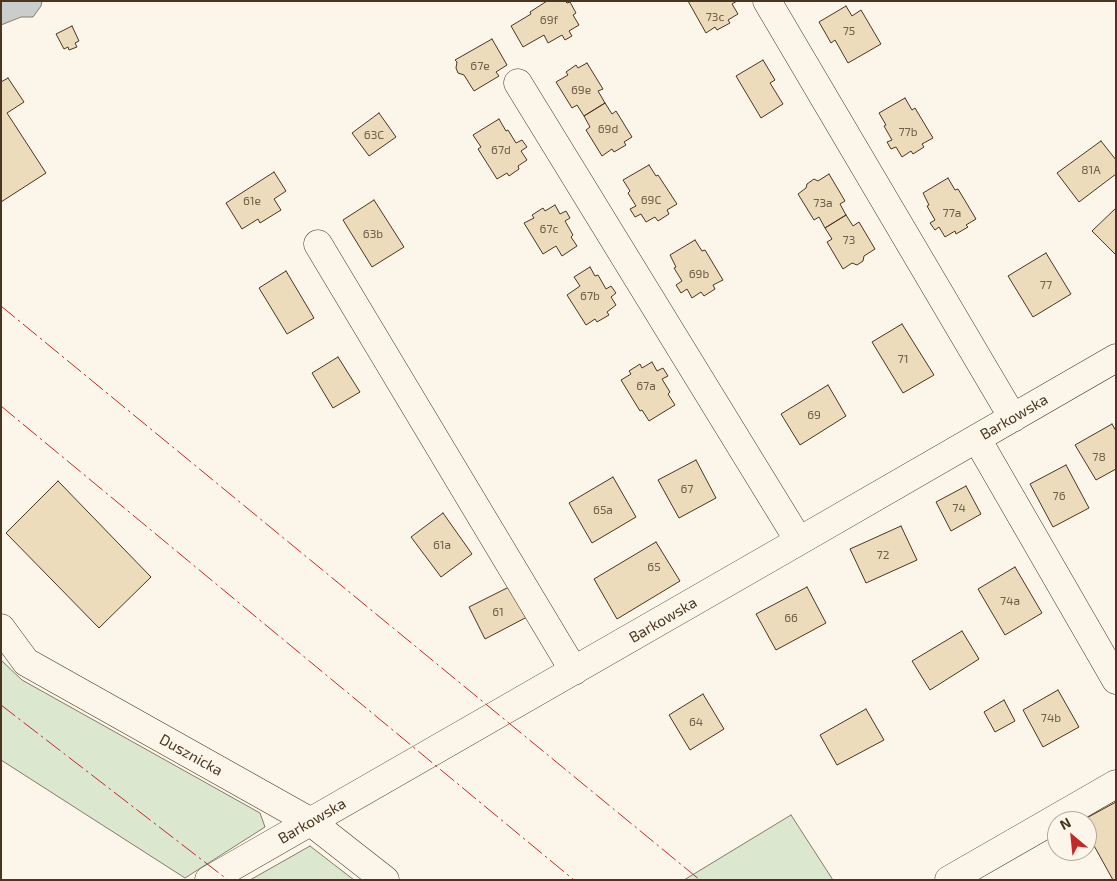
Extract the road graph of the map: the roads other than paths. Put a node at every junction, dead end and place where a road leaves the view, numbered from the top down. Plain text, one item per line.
1 (767, 1) edge
2 (518, 83) dead end
3 (318, 244) dead end
4 (1116, 358) edge
5 (1012, 418) junction
6 (977, 439) junction
7 (800, 541) junction
8 (1, 628) edge
9 (574, 671) junction
10 (1116, 680) edge
11 (1116, 784) edge
12 (311, 822) junction
13 (209, 880) edge
14 (385, 880) edge
15 (949, 880) edge

1 - 5 street
2 - 7 street
3 - 9 street
4 - 5 street, Barkowska
5 - 6 street, Barkowska
6 - 7 street, Barkowska
6 - 10 street
7 - 9 street, Barkowska
8 - 12 street, Dusznicka
9 - 12 street, Barkowska
11 - 15 street
12 - 13 street, Barkowska
12 - 14 street, Dusznicka

